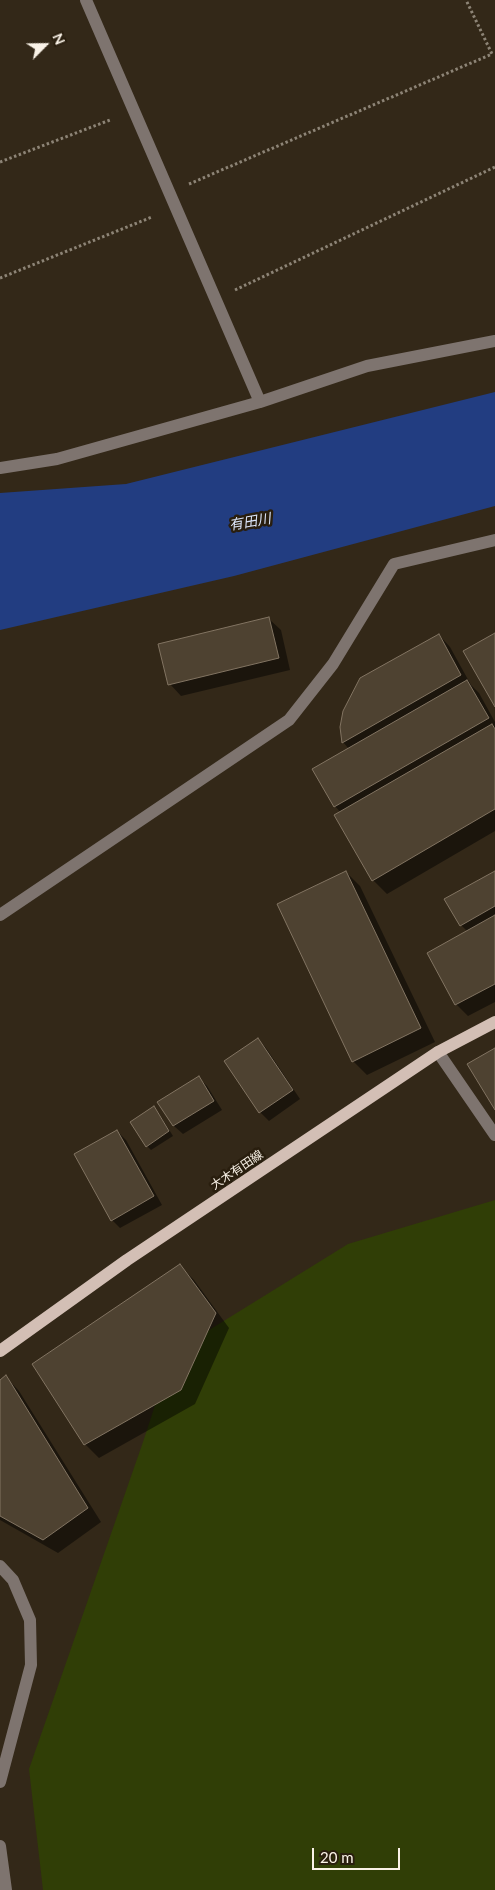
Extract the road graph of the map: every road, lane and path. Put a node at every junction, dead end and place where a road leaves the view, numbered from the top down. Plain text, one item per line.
1 (86, 0) edge
2 (466, 0) edge
3 (110, 120) dead end
4 (0, 162) edge
5 (495, 167) edge
6 (180, 187) dead end
7 (152, 217) dead end
8 (0, 278) edge
9 (234, 291) dead end
10 (495, 341) edge
11 (260, 402) junction
12 (0, 468) edge
13 (495, 540) edge
14 (0, 915) edge
15 (495, 1022) edge
16 (438, 1052) junction
17 (495, 1135) edge
18 (0, 1351) edge
19 (0, 1566) edge
20 (0, 1782) edge
21 (0, 1846) edge
22 (6, 1890) edge

1 - 11 street
2 - 6 path
3 - 4 path
5 - 9 path
7 - 8 path
10 - 11 street
11 - 12 street
13 - 14 street
15 - 16 main road, 大木有田線
16 - 17 street
16 - 18 main road, 大木有田線
19 - 20 street
21 - 22 street

